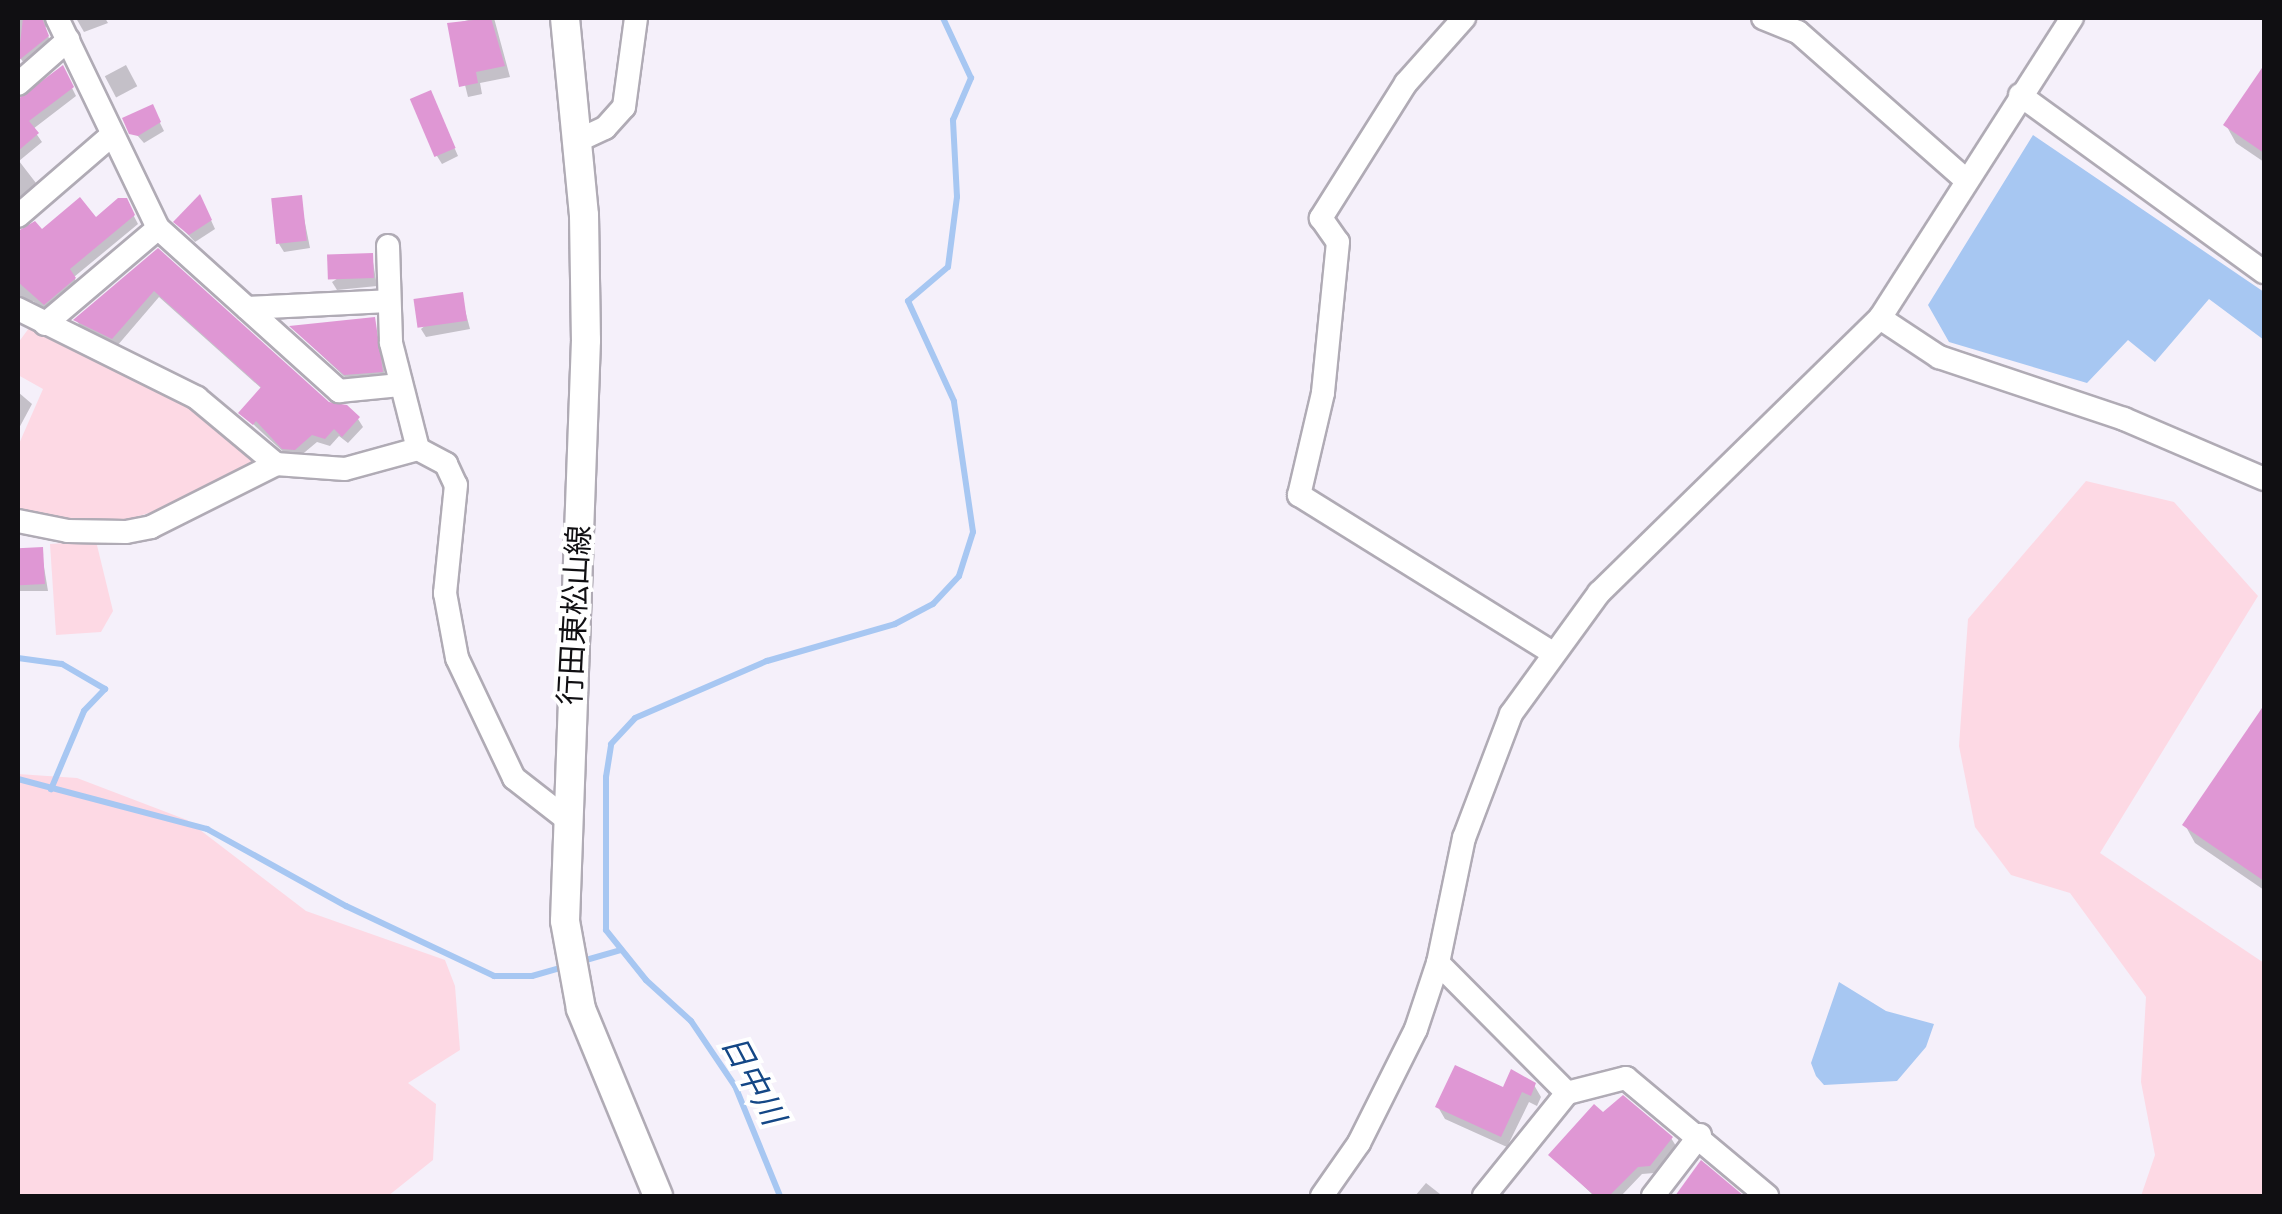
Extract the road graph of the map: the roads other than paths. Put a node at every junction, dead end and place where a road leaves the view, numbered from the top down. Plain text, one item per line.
1 (58, 18) edge
2 (564, 18) edge
3 (636, 18) edge
4 (1464, 18) edge
5 (1763, 18) edge
6 (2072, 18) edge
7 (68, 40) junction
8 (18, 84) edge
9 (2020, 95) junction
10 (112, 134) junction
11 (579, 140) junction
12 (1967, 180) junction
13 (18, 216) edge
14 (158, 228) junction
15 (388, 246) dead end
16 (2264, 272) edge
17 (388, 301) junction
18 (247, 308) junction
19 (19, 316) edge
20 (1880, 318) junction
21 (45, 324) junction
22 (400, 386) junction
23 (418, 448) junction
24 (276, 464) junction
25 (2264, 478) edge
26 (18, 520) edge
27 (1551, 652) junction
28 (564, 817) junction
29 (1438, 964) junction
30 (1567, 1094) junction
31 (1700, 1135) junction
32 (658, 1196) edge
33 (1322, 1196) edge
34 (1484, 1196) edge
35 (1654, 1196) edge
36 (1767, 1196) edge

1 - 7 street
2 - 11 main road, 行田東松山線
3 - 11 street
4 - 27 street
5 - 12 street
6 - 9 street
7 - 8 street
7 - 10 street
9 - 12 street
9 - 16 street
10 - 13 street
10 - 14 street
11 - 28 main road, 行田東松山線
12 - 20 street
14 - 18 street
14 - 21 street
15 - 17 street
17 - 18 street
17 - 22 street
18 - 22 street
19 - 21 street
20 - 25 street
20 - 27 street
21 - 24 street
22 - 23 street
23 - 24 street
23 - 28 street
24 - 26 street
27 - 29 street
28 - 32 main road, 行田東松山線
29 - 30 street
29 - 33 street
30 - 31 street
30 - 34 street
31 - 35 street
31 - 36 street

